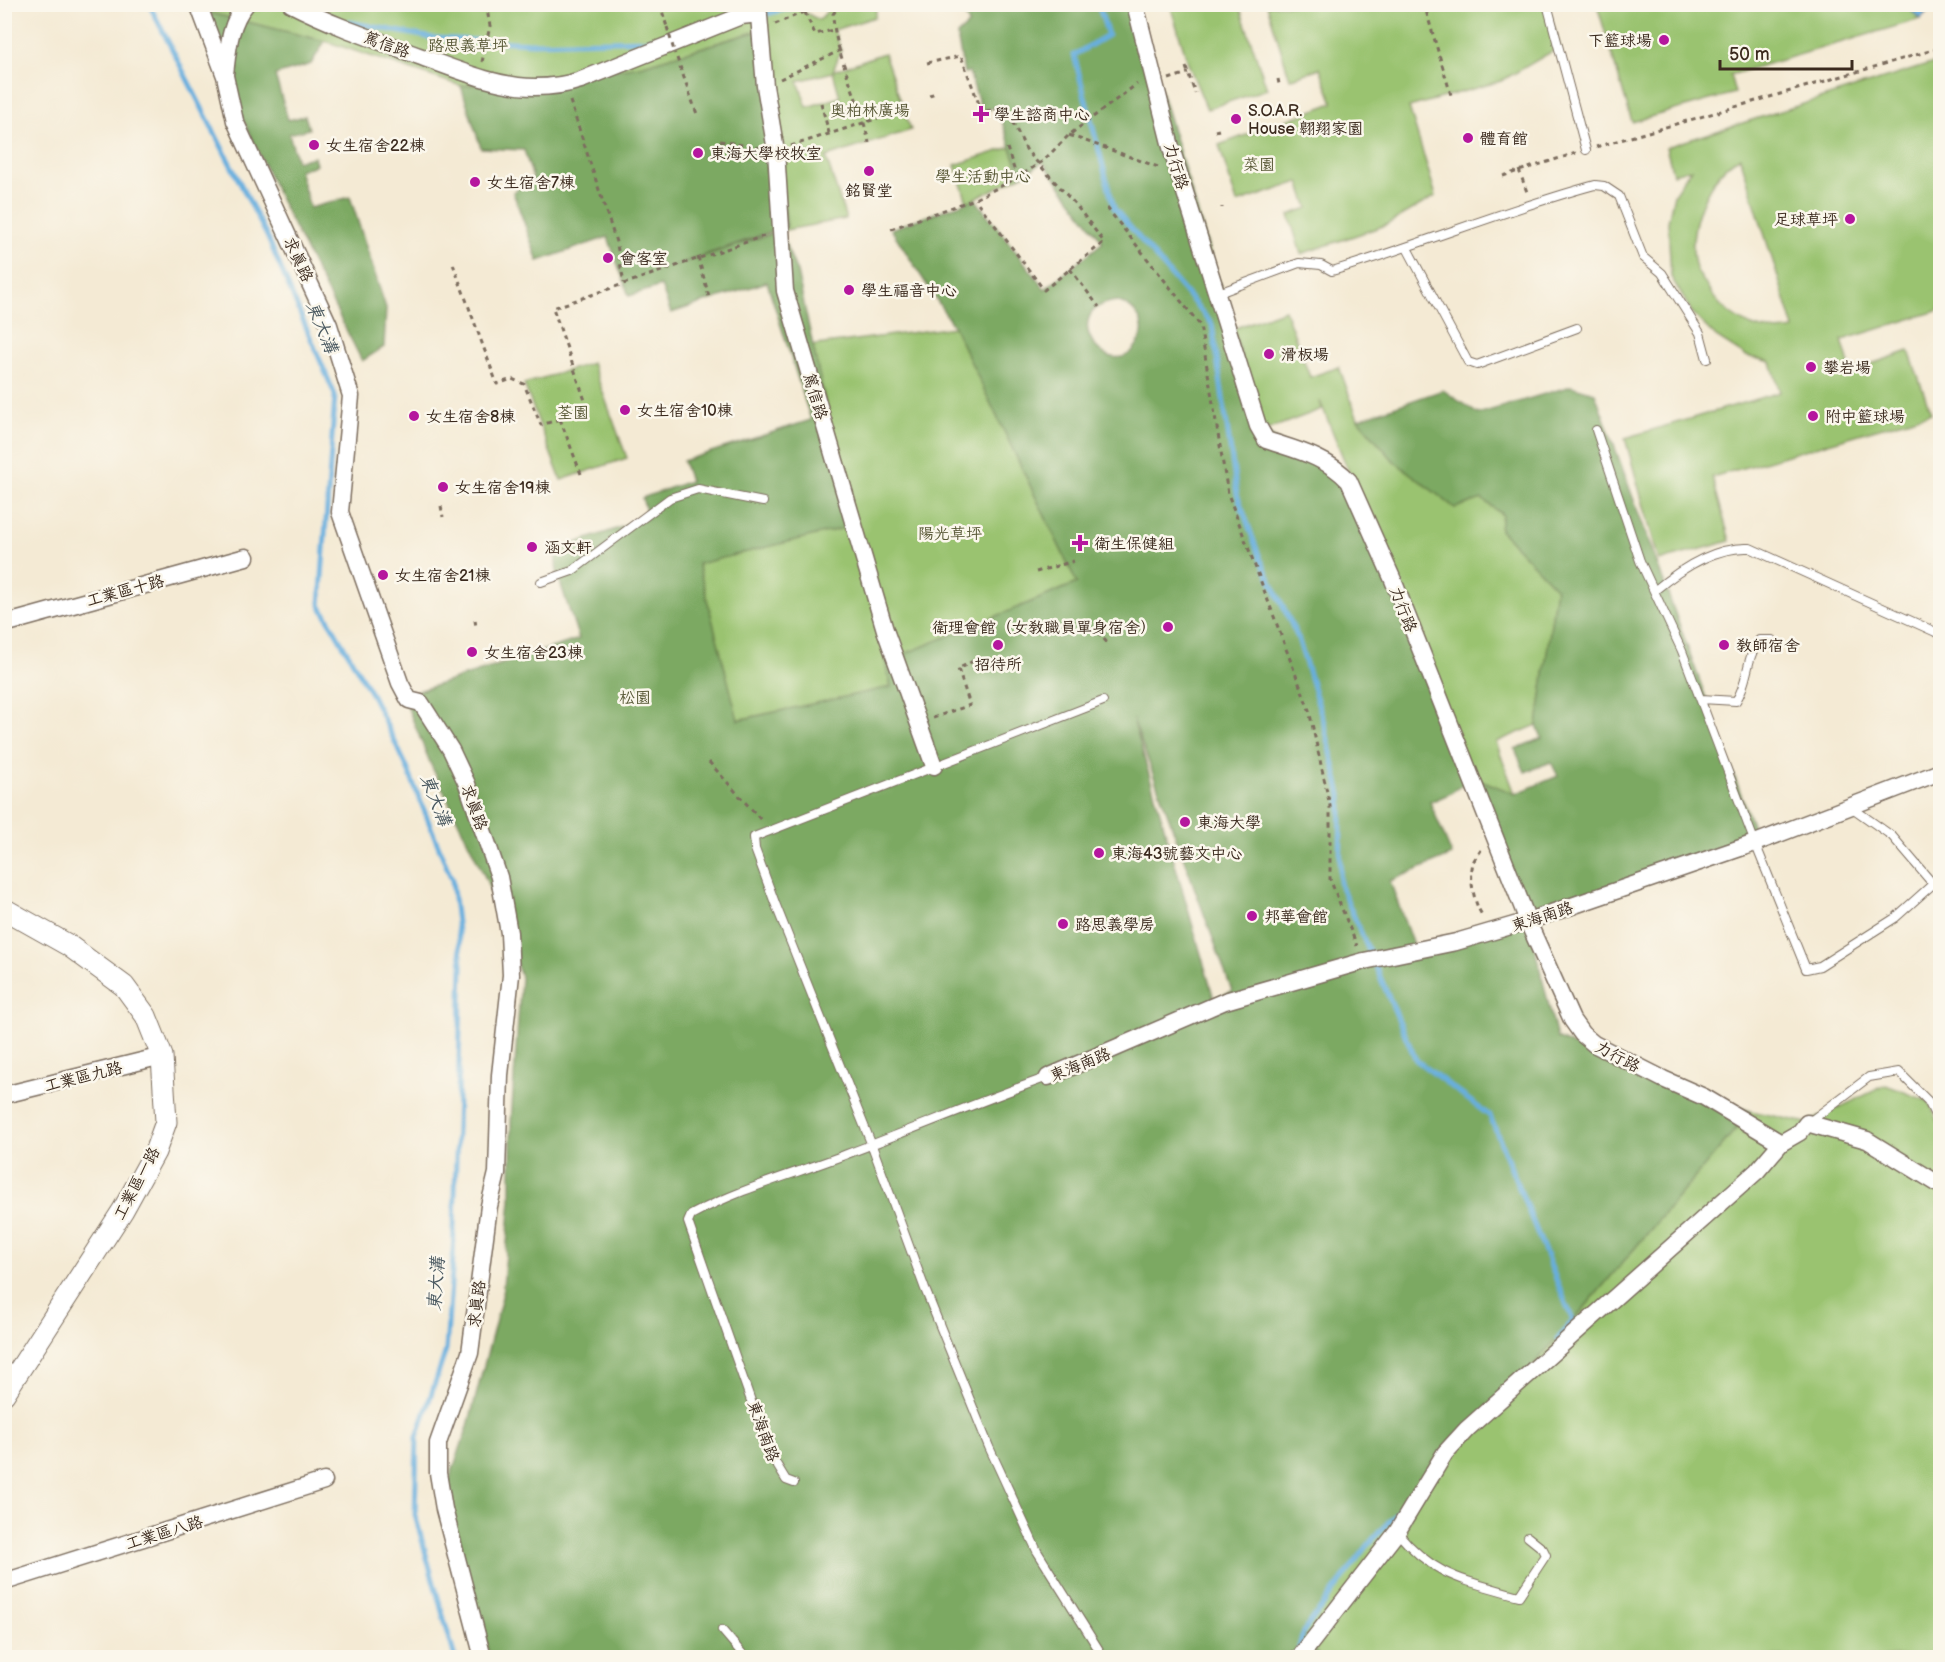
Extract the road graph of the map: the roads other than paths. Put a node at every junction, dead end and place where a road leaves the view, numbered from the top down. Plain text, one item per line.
1 (198, 4) edge
2 (246, 4) edge
3 (1135, 4) edge
4 (1547, 4) edge
5 (292, 5) edge
6 (759, 18) edge
7 (225, 76) junction
8 (1586, 150) road end
9 (1407, 248) junction
10 (1215, 294) junction
11 (1577, 328) dead end
12 (1707, 359) dead end
13 (1596, 430) dead end
14 (764, 502) dead end
15 (246, 557) dead end
16 (542, 582) dead end
17 (1654, 591) junction
18 (4, 624) edge
19 (1941, 634) edge
20 (1772, 640) dead end
21 (1701, 699) junction
22 (1103, 701) dead end
23 (934, 766) junction
24 (1941, 772) edge
25 (1851, 807) junction
26 (1755, 843) junction
27 (4, 909) edge
28 (1528, 921) junction
29 (162, 1056) junction
30 (1048, 1077) joint
31 (4, 1095) edge
32 (1807, 1123) junction
33 (1941, 1125) edge
34 (871, 1143) junction
35 (1781, 1143) junction
36 (1941, 1185) edge
37 (4, 1394) edge
38 (324, 1482) dead end
39 (794, 1483) dead end
40 (1397, 1532) junction
41 (1527, 1537) dead end
42 (4, 1582) edge
43 (722, 1630) dead end
44 (483, 1658) edge
45 (746, 1658) edge
46 (1104, 1658) edge
47 (1299, 1658) edge

1 - 7 street, 求真路
2 - 7 street
3 - 10 street, 力行路
4 - 8 lane
5 - 6 street, 篤信路
6 - 23 street, 篤信路
7 - 44 street, 求真路
9 - 10 lane
9 - 11 lane
9 - 12 lane
10 - 28 street, 力行路
13 - 17 lane
14 - 16 lane
15 - 18 street, 工業區十路
17 - 19 lane
17 - 21 lane
20 - 21 lane
21 - 26 lane
22 - 23 lane
23 - 34 lane
24 - 25 street, 東海南路
25 - 26 street, 東海南路
25 - 26 lane
26 - 28 street, 東海南路
27 - 29 street, 工業區一路
28 - 30 street, 東海南路
28 - 35 street, 力行路
29 - 31 street, 工業區九路
29 - 37 street, 工業區一路
30 - 34 lane, 東海南路
32 - 33 lane
32 - 35 street
32 - 36 street
34 - 39 lane, 東海南路
34 - 46 lane
35 - 40 street
38 - 42 street, 工業區八路
40 - 41 lane
40 - 47 street
43 - 45 lane

